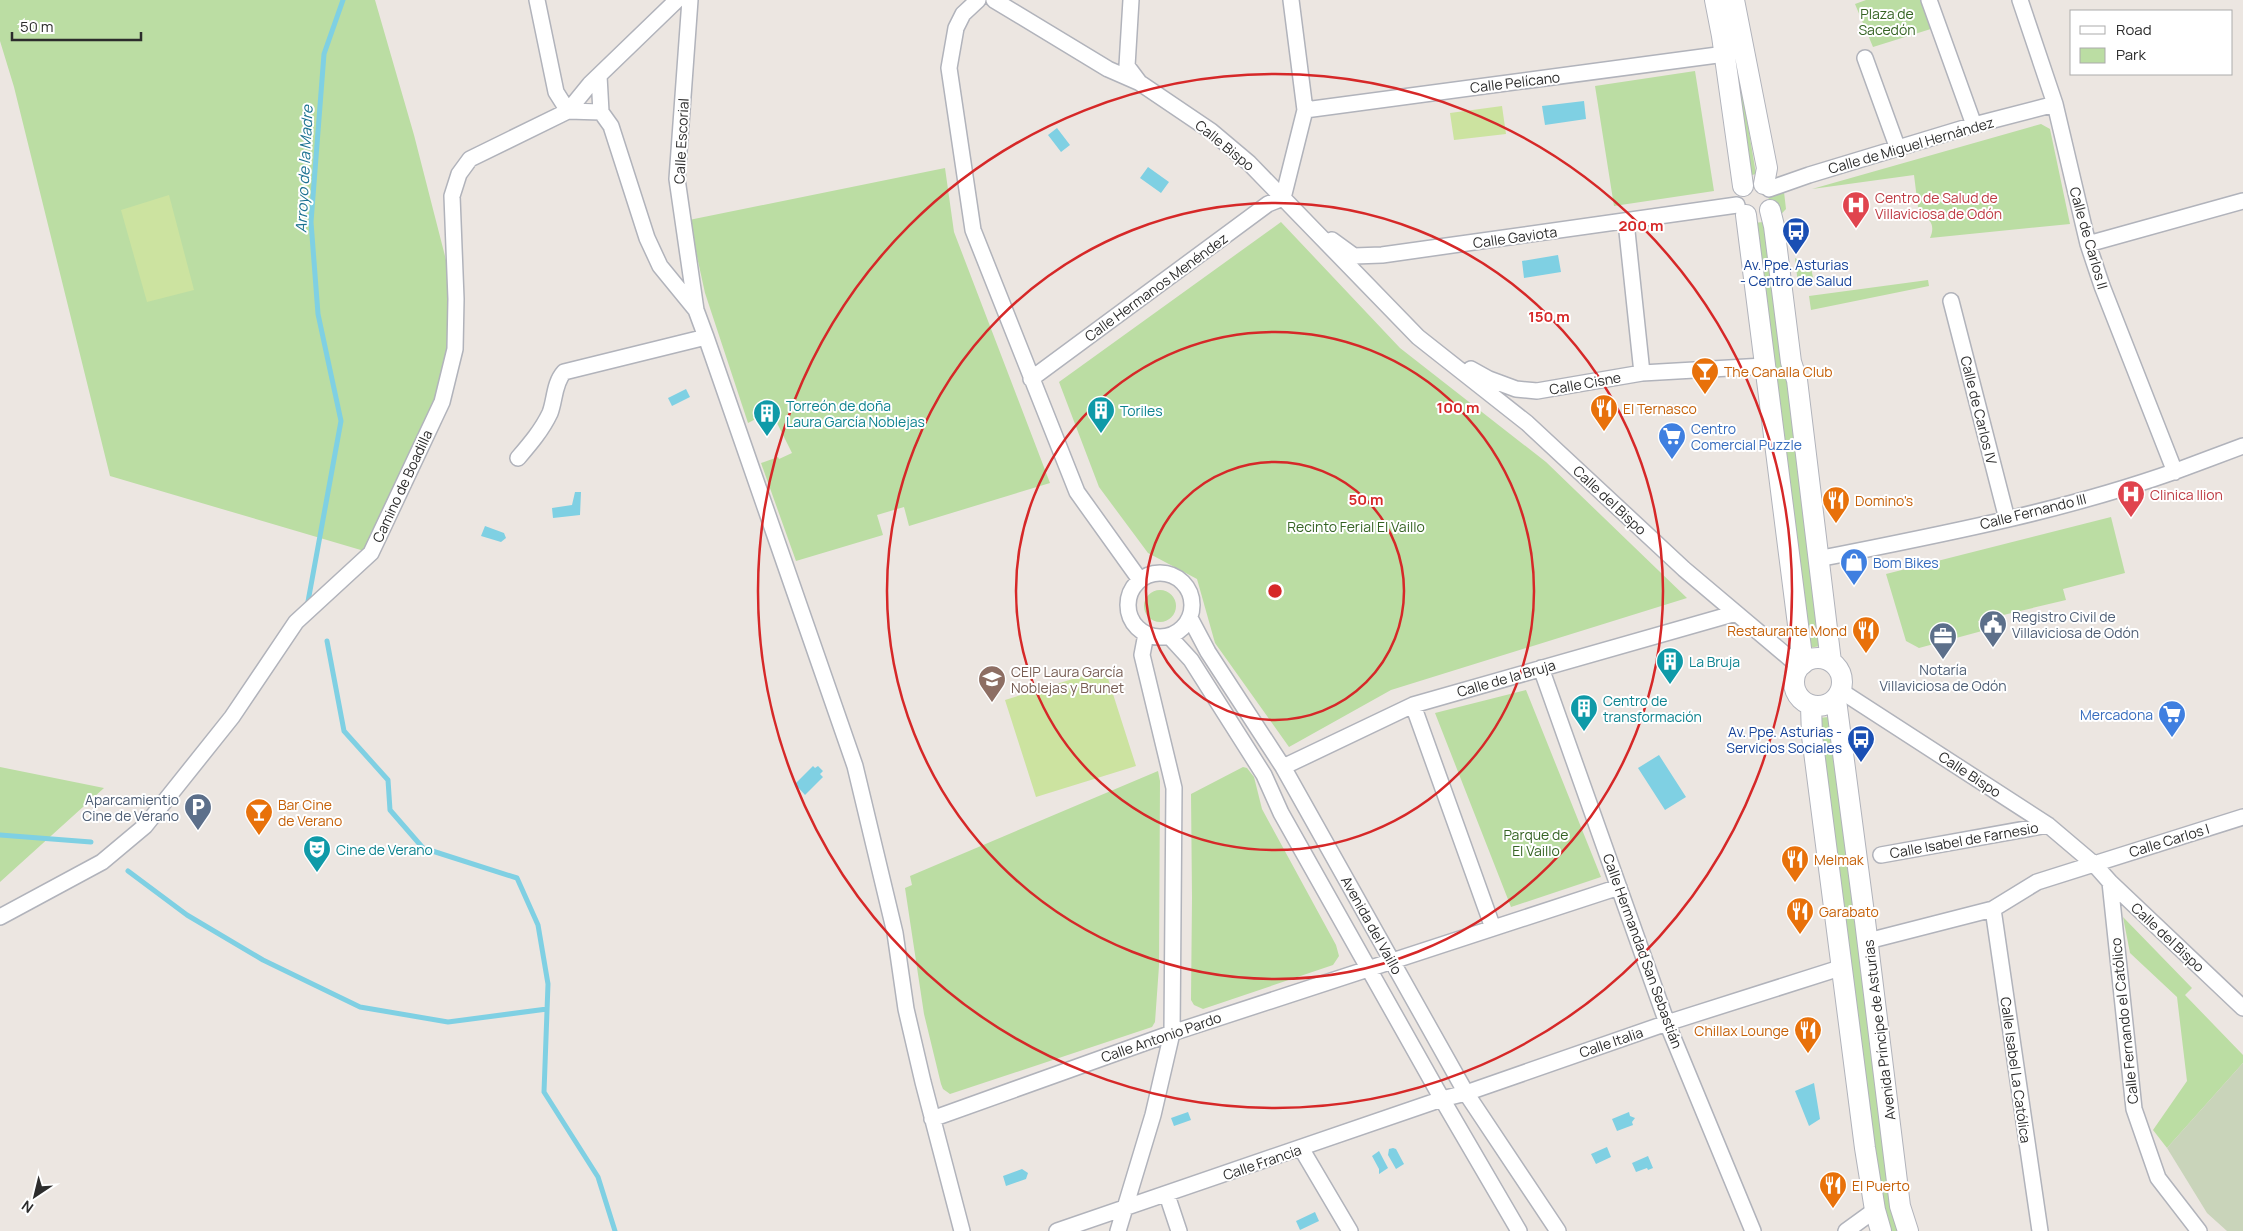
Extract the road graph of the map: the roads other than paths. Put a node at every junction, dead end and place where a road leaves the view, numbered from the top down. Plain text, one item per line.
1 (537, 0) edge
2 (677, 0) edge
3 (690, 0) edge
4 (978, 0) edge
5 (994, 0) edge
6 (1131, 0) edge
7 (1291, 0) edge
8 (1715, 0) edge
9 (1734, 0) edge
10 (1929, 0) edge
11 (2020, 0) edge
12 (1725, 54) junction
13 (1865, 58) dead end
14 (599, 76) junction
15 (1140, 83) junction
16 (2054, 104) junction
17 (568, 110) junction
18 (1305, 110) junction
19 (601, 112) junction
20 (1974, 125) junction
21 (1898, 149) junction
22 (1743, 186) junction
23 (1767, 187) junction
24 (1283, 198) junction
25 (2243, 202) edge
26 (1742, 210) junction
27 (1770, 210) junction
28 (1303, 219) junction
29 (1626, 222) junction
30 (2088, 244) junction
31 (1951, 301) dead end
32 (696, 310) junction
33 (706, 337) junction
34 (1418, 337) junction
35 (1764, 366) junction
36 (1642, 373) junction
37 (1031, 379) junction
38 (2243, 446) edge
39 (518, 458) dead end
40 (2175, 472) junction
41 (2006, 519) junction
42 (1818, 559) junction
43 (1140, 580) junction
44 (1736, 613) junction
45 (1190, 618) junction
46 (1146, 634) junction
47 (1169, 636) junction
48 (1831, 662) junction
49 (1801, 665) junction
50 (1541, 668) junction
51 (1838, 695) junction
52 (1412, 705) junction
53 (1811, 706) junction
54 (1284, 767) junction
55 (2243, 817) edge
56 (2048, 825) junction
57 (1881, 855) dead end
58 (2094, 864) junction
59 (2110, 882) junction
60 (1619, 887) junction
61 (1993, 909) junction
62 (0, 918) edge
63 (1493, 928) junction
64 (1868, 940) junction
65 (1392, 961) junction
66 (1843, 967) junction
67 (1369, 969) junction
68 (2242, 1005) edge
69 (1667, 1023) junction
70 (1172, 1032) junction
71 (1466, 1093) junction
72 (1442, 1100) junction
73 (932, 1119) junction
74 (1301, 1148) junction
75 (1167, 1195) junction
76 (1124, 1209) junction
77 (1875, 1210) junction
78 (962, 1231) edge
79 (1057, 1231) edge
80 (1118, 1231) edge
81 (1179, 1231) edge
82 (1350, 1231) edge
83 (1519, 1231) edge
84 (1558, 1231) edge
85 (1753, 1231) edge
86 (1846, 1231) edge
87 (1881, 1231) edge
88 (1908, 1231) edge
89 (2040, 1231) edge
90 (2199, 1231) edge

1 - 17 street
2 - 14 street
3 - 32 street, Calle Escorial
4 - 37 street
5 - 15 street, Calle Bispo
6 - 15 street
7 - 18 street
8 - 12 street
9 - 23 street
10 - 20 street
11 - 16 street, Calle de Carlos II
12 - 18 street, Calle Pelícano
12 - 22 street
13 - 21 street
14 - 17 street
14 - 19 street
15 - 24 street, Calle Bispo
16 - 20 street, Calle de Miguel Hernández
16 - 30 street, Calle de Carlos II
17 - 19 street
17 - 62 street, Camino de Boadilla
18 - 24 street
19 - 32 street
20 - 21 street, Calle de Miguel Hernández
21 - 23 street, Calle de Miguel Hernández
22 - 23 street
22 - 26 street
23 - 27 street
24 - 28 street, Calle Bispo
24 - 37 street, Calle Hermanos Menéndez
25 - 30 street
26 - 27 street
26 - 29 street, Calle Gaviota
26 - 35 street
27 - 42 street
28 - 29 street, Calle Gaviota
28 - 34 street, Calle Bispo
29 - 36 street
30 - 40 street, Calle de Carlos II
31 - 41 street, Calle de Carlos IV
32 - 33 street
33 - 39 street
33 - 73 street
34 - 36 street, Calle Cisne
34 - 44 street, Calle del Bispo
35 - 36 street, Calle Cisne
35 - 49 street
37 - 43 street
38 - 40 street, Calle Fernando III
40 - 41 street, Calle Fernando III
41 - 42 street, Calle Fernando III
42 - 48 street
43 - 45 street
43 - 46 street
44 - 49 street, Calle del Bispo
44 - 50 street, Calle de la Bruja
45 - 47 street
45 - 54 street, Avenida del Vaillo
46 - 47 street
46 - 70 street
47 - 67 street, Avenida del Vaillo
48 - 49 street
48 - 51 street
49 - 53 street
50 - 52 street, Calle de la Bruja
50 - 60 street, Calle Hermandad San Sebastián
51 - 53 street
51 - 56 street, Calle Bispo
51 - 64 street, Avenida Príncipe de Asturias
52 - 54 street, Calle de la Bruja
52 - 63 street
53 - 66 street, Avenida Príncipe de Asturias
54 - 65 street, Avenida del Vaillo
55 - 58 street, Calle Carlos I
56 - 57 street, Calle Isabel de Farnesio
56 - 58 street, Calle Bispo
58 - 59 street, Calle del Bispo
58 - 61 street, Calle Carlos I
59 - 68 street, Calle del Bispo
59 - 90 street, Calle Fernando el Católico
60 - 63 street, Calle Antonio Pardo
60 - 69 street, Calle Hermandad San Sebastián
61 - 64 street, Calle Carlos I
61 - 89 street, Calle Isabel La Católica
63 - 65 street, Calle Antonio Pardo
64 - 88 street, Avenida Príncipe de Asturias
65 - 67 street, Calle Antonio Pardo
65 - 71 street, Avenida del Vaillo
66 - 69 street, Calle Italia
66 - 77 street, Avenida Príncipe de Asturias
67 - 70 street, Calle Antonio Pardo
67 - 72 street, Avenida del Vaillo
69 - 71 street, Calle Italia
69 - 85 street, Calle Hermandad San Sebastián
70 - 73 street, Calle Antonio Pardo
70 - 76 street
71 - 72 street, Calle Francia
71 - 84 street, Avenida del Vaillo
72 - 74 street, Calle Francia
72 - 83 street, Avenida del Vaillo
73 - 78 street
74 - 75 street, Calle Francia
74 - 82 street
75 - 76 street, Calle Francia
75 - 81 street
76 - 79 street, Calle Francia
76 - 80 street
77 - 86 street
77 - 87 street, Avenida Príncipe de Asturias

